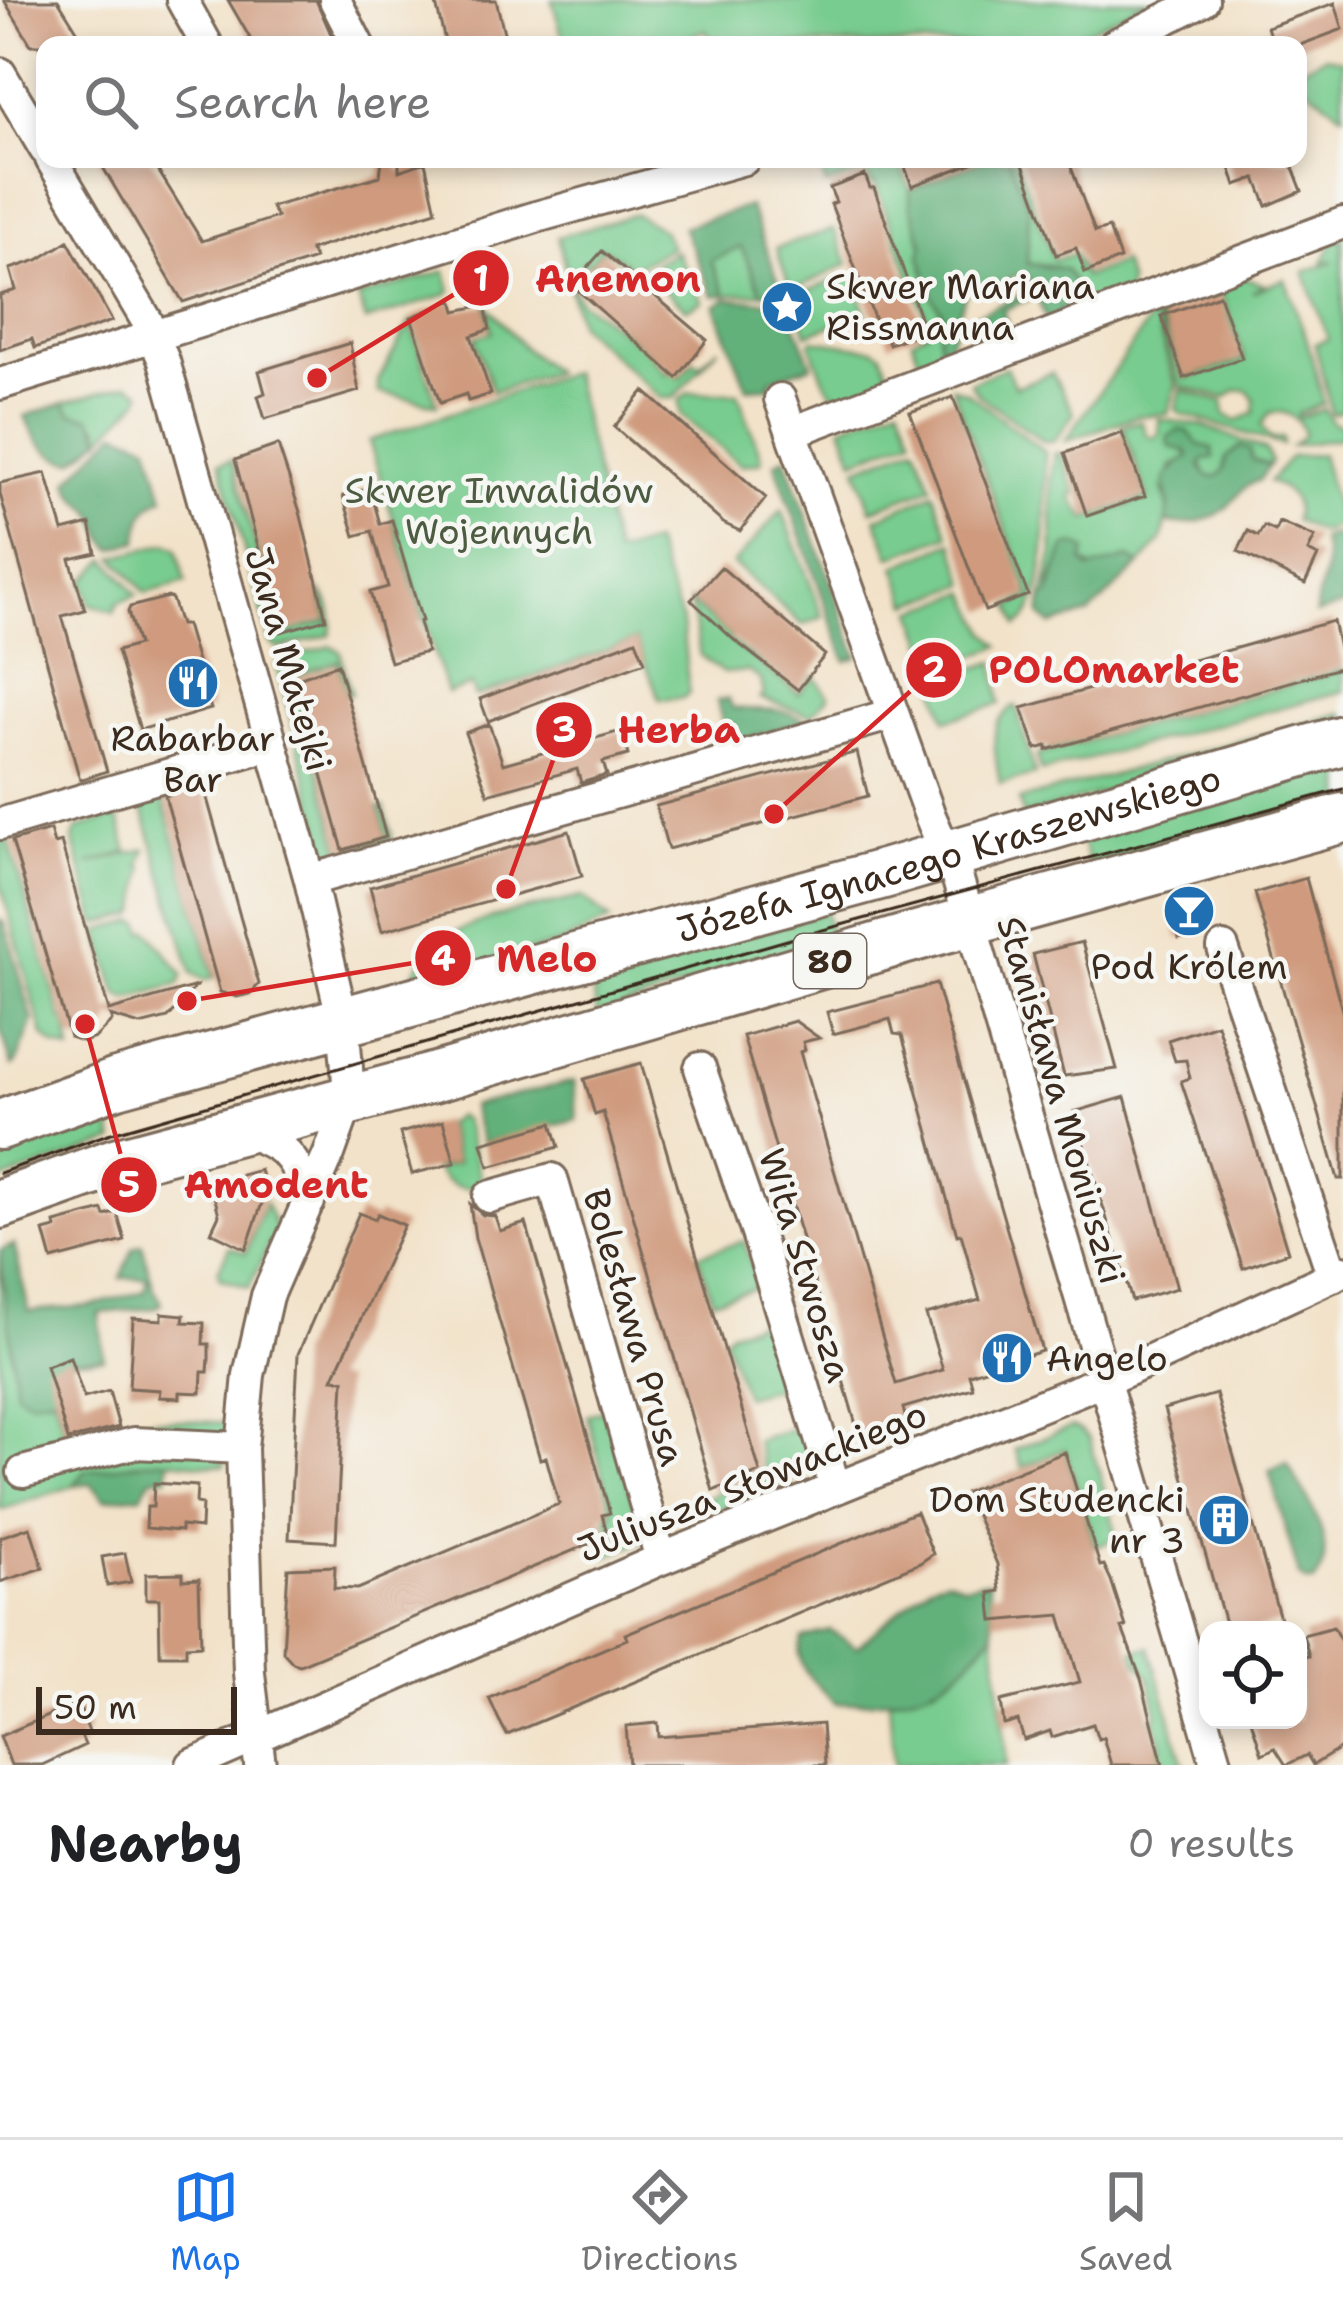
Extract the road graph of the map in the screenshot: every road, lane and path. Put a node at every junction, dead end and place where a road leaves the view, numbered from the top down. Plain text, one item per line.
1 (182, 0) edge
2 (335, 0) edge
3 (1203, 0) edge
4 (202, 36) edge
5 (353, 36) edge
6 (1132, 36) edge
7 (0, 73) edge
8 (36, 133) edge
9 (56, 168) edge
10 (711, 168) edge
11 (1343, 224) edge
12 (154, 336) junction
13 (0, 384) edge
14 (780, 399) dead end
15 (792, 432) junction
16 (893, 714) junction
17 (1343, 740) edge
18 (272, 744) junction
19 (1343, 818) edge
20 (0, 824) edge
21 (949, 856) junction
22 (310, 880) junction
23 (969, 922) junction
24 (1223, 947) dead end
25 (343, 1021) junction
26 (700, 1068) dead end
27 (349, 1098) junction
28 (0, 1125) edge
29 (237, 1129) junction
30 (489, 1197) dead end
31 (309, 1202) junction
32 (0, 1204) edge
33 (1338, 1274) edge
34 (1103, 1380) junction
35 (242, 1448) junction
36 (23, 1472) dead end
37 (835, 1487) junction
38 (661, 1558) junction
39 (258, 1750) edge
40 (192, 1765) edge
41 (1217, 1765) edge

1 - 4 street
2 - 5 street
3 - 6 street
7 - 8 street
9 - 12 street, Jana Matejki
10 - 12 street
11 - 15 street
12 - 13 street
12 - 18 street, Jana Matejki
14 - 15 street, Stanisława Moniuszki
15 - 16 street, Stanisława Moniuszki
16 - 21 street, Stanisława Moniuszki
16 - 22 street
17 - 21 main road, Józefa Ignacego Kraszewskiego / 80
18 - 20 street
18 - 22 street, Jana Matejki
19 - 23 main road, Józefa Ignacego Kraszewskiego / 80
21 - 23 street, Stanisława Moniuszki
21 - 25 main road, Józefa Ignacego Kraszewskiego / 80
22 - 25 street, Jana Matejki
23 - 27 main road, Józefa Ignacego Kraszewskiego / 80
23 - 34 street, Stanisława Moniuszki
24 - 33 street
25 - 27 street, Jana Matejki
25 - 28 main road, Józefa Ignacego Kraszewskiego / 80
26 - 37 street, Wita Stwosza
27 - 29 main road, Józefa Ignacego Kraszewskiego / 80
27 - 31 street, Jana Matejki
29 - 31 street
29 - 32 main road, Józefa Ignacego Kraszewskiego / 80
30 - 38 street, Bolesława Prusa
31 - 35 street, Jana Matejki
33 - 34 street, Juliusza Słowackiego
34 - 37 street, Juliusza Słowackiego
34 - 41 street, Stanisława Moniuszki
35 - 36 street
35 - 39 street, Jana Matejki
37 - 38 street, Juliusza Słowackiego
38 - 39 street, Juliusza Słowackiego
39 - 40 street, Juliusza Słowackiego

